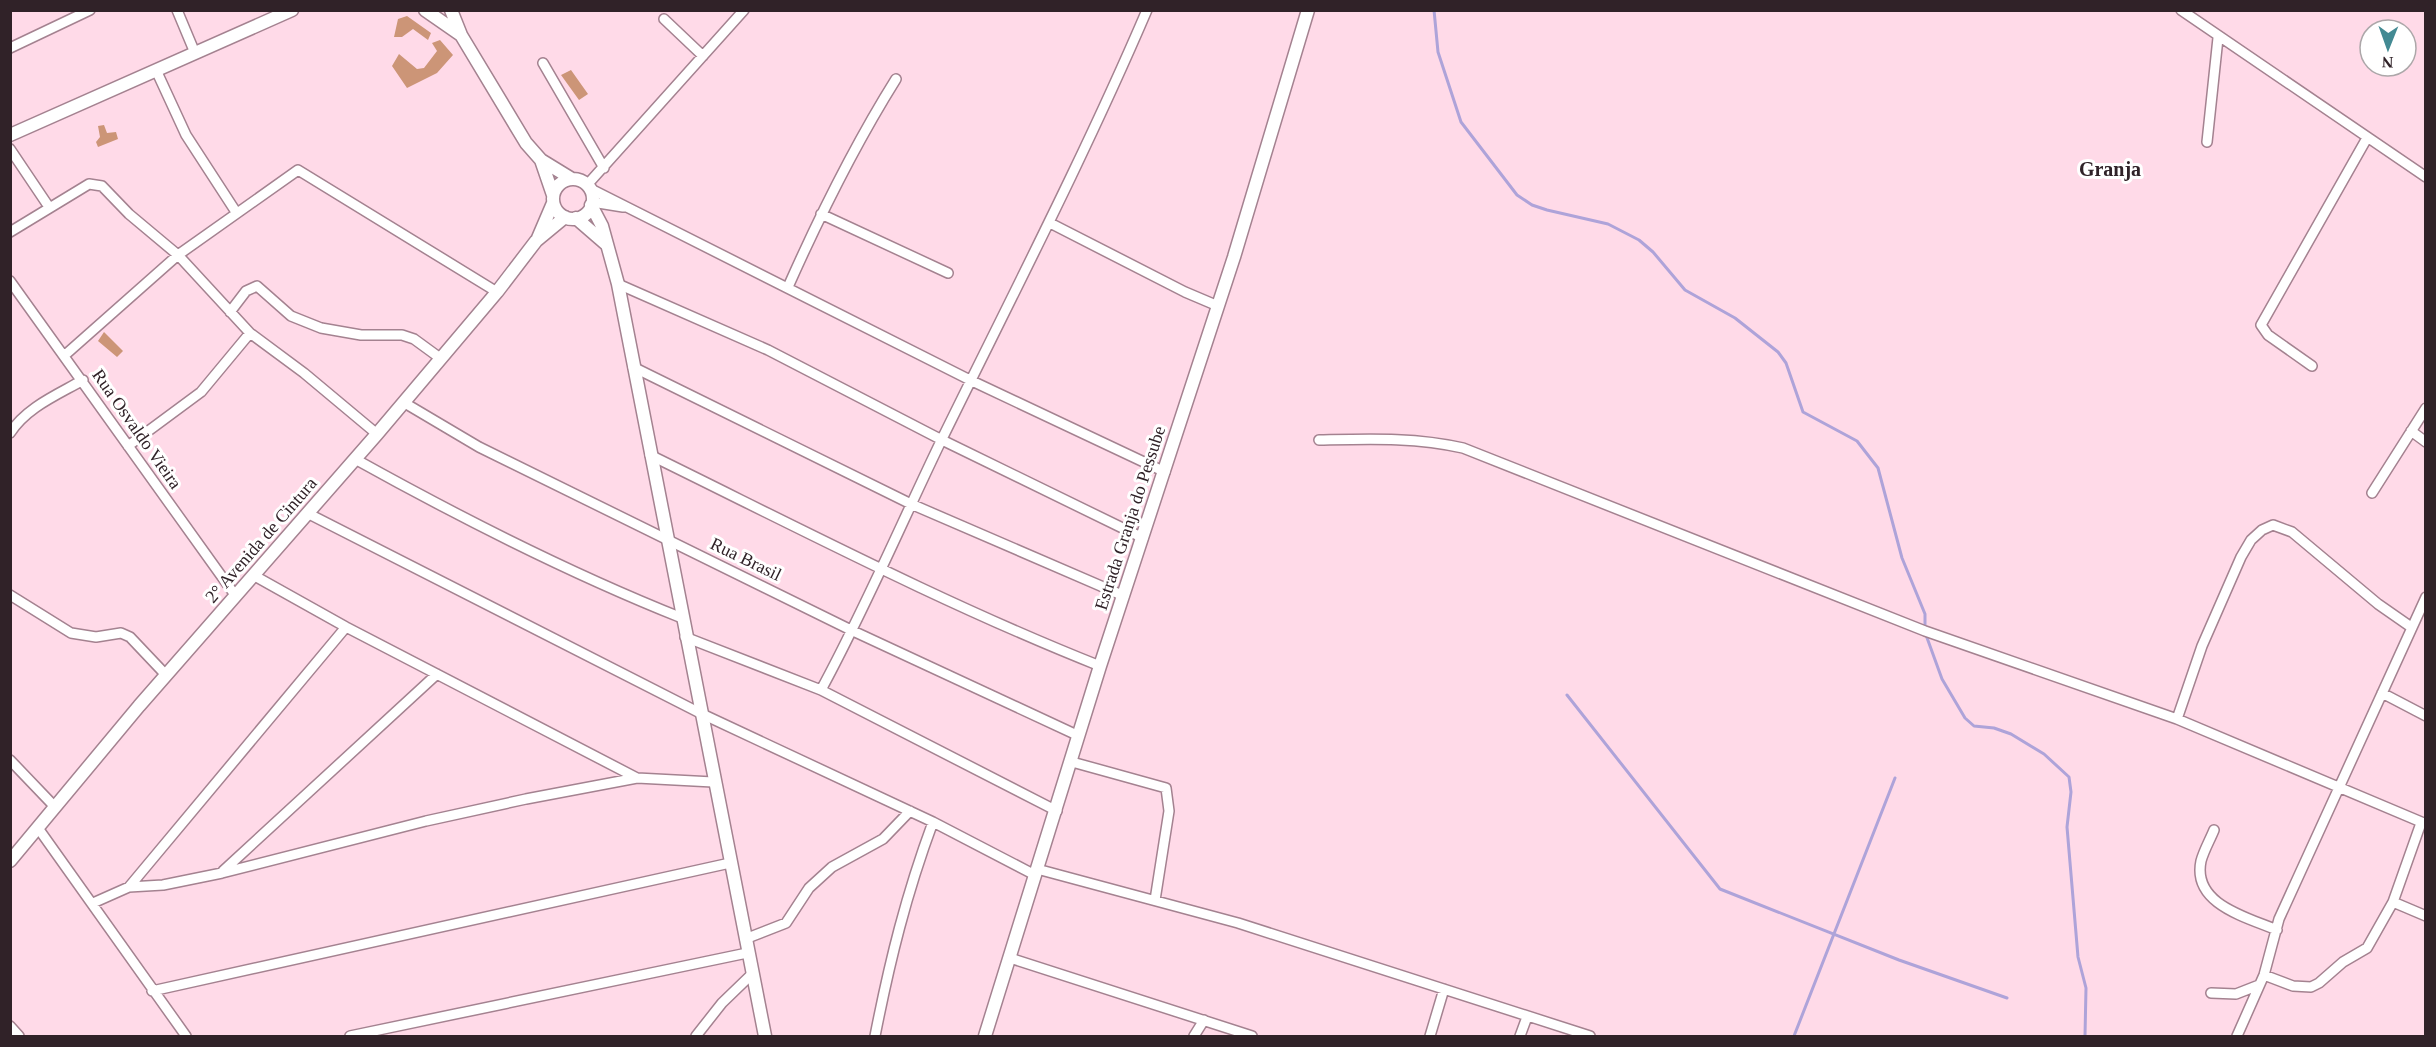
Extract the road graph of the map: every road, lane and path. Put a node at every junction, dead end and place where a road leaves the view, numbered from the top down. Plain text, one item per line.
1 (90, 10) edge
2 (177, 10) edge
3 (292, 10) edge
4 (425, 10) edge
5 (452, 10) edge
6 (744, 10) edge
7 (1147, 10) edge
8 (1308, 10) edge
9 (2181, 10) edge
10 (663, 19) dead end
11 (461, 35) junction
12 (2218, 38) junction
13 (10, 48) edge
14 (195, 53) junction
15 (703, 56) junction
16 (543, 63) dead end
17 (156, 70) junction
18 (896, 79) dead end
19 (10, 135) edge
20 (2367, 138) junction
21 (2207, 142) dead end
22 (10, 149) edge
23 (541, 160) junction
24 (604, 168) junction
25 (2426, 177) edge
26 (572, 179) junction
27 (588, 186) junction
28 (553, 199) junction
29 (592, 204) junction
30 (50, 207) junction
31 (626, 207) junction
32 (236, 212) junction
33 (820, 214) junction
34 (571, 218) junction
35 (1050, 223) junction
36 (10, 232) edge
37 (536, 241) junction
38 (606, 244) junction
39 (178, 255) junction
40 (948, 273) dead end
41 (10, 281) edge
42 (618, 285) junction
43 (788, 287) junction
44 (497, 292) junction
45 (1218, 306) junction
46 (230, 312) junction
47 (250, 333) junction
48 (65, 355) junction
49 (440, 358) junction
50 (2312, 366) dead end
51 (633, 367) junction
52 (83, 380) junction
53 (972, 381) junction
54 (403, 402) junction
55 (2426, 408) edge
56 (2411, 431) junction
57 (10, 433) edge
58 (377, 434) junction
59 (942, 440) junction
60 (1319, 441) dead end
61 (2426, 442) edge
62 (128, 446) junction
63 (650, 455) junction
64 (356, 459) junction
65 (1165, 472) junction
66 (2372, 493) dead end
67 (912, 504) junction
68 (307, 513) junction
69 (665, 537) junction
70 (1143, 538) junction
71 (881, 568) junction
72 (253, 575) junction
73 (10, 595) edge
74 (236, 595) junction
75 (1124, 596) junction
76 (2426, 597) edge
77 (682, 618) junction
78 (346, 627) junction
79 (2411, 627) junction
80 (853, 631) junction
81 (685, 637) junction
82 (1100, 666) junction
83 (437, 674) junction
84 (166, 675) junction
85 (822, 690) junction
86 (2382, 693) junction
87 (700, 713) junction
88 (2426, 716) edge
89 (2177, 719) junction
90 (1079, 736) junction
91 (10, 760) edge
92 (1072, 762) junction
93 (637, 778) junction
94 (713, 782) junction
95 (2340, 789) junction
96 (55, 807) junction
97 (910, 811) junction
98 (1057, 811) junction
99 (933, 822) junction
100 (2423, 824) edge
101 (39, 828) junction
102 (2214, 830) dead end
103 (10, 861) edge
104 (730, 863) junction
105 (1036, 872) junction
106 (222, 873) junction
107 (129, 887) junction
108 (1155, 900) junction
109 (2393, 902) junction
110 (93, 903) junction
111 (2426, 916) edge
112 (2277, 930) junction
113 (745, 939) junction
114 (747, 953) junction
115 (1010, 958) junction
116 (752, 974) junction
117 (2264, 975) junction
118 (2259, 985) junction
119 (1444, 989) junction
120 (152, 990) junction
121 (2211, 993) dead end
122 (1527, 1017) junction
123 (1204, 1020) junction
124 (10, 1026) edge
125 (19, 1036) edge
126 (186, 1036) edge
127 (350, 1036) edge
128 (696, 1036) edge
129 (765, 1036) edge
130 (875, 1036) edge
131 (985, 1036) edge
132 (1194, 1036) edge
133 (1252, 1036) edge
134 (1430, 1036) edge
135 (1520, 1036) edge
136 (1590, 1036) edge
137 (2237, 1036) edge

1 - 13 street
2 - 14 street
3 - 14 street
4 - 11 street
5 - 11 street
6 - 15 street
7 - 35 street
8 - 45 street, Estrada Granja do Pessube
9 - 12 street
10 - 15 street
11 - 23 street
12 - 20 street
12 - 21 street
14 - 17 street
15 - 24 street
16 - 24 street
17 - 19 street
17 - 32 street
18 - 33 street
20 - 25 street
20 - 50 street
22 - 30 street
23 - 26 street
23 - 28 street
24 - 27 street
26 - 27 street
26 - 28 street
27 - 29 street
27 - 31 street
28 - 34 street
28 - 37 street
29 - 31 street
29 - 34 street
29 - 38 street
30 - 36 street
30 - 39 street
31 - 43 street
32 - 39 street
32 - 44 street
33 - 40 street
33 - 43 street
34 - 37 street
34 - 38 street
35 - 45 street
35 - 53 street
37 - 44 street, 2° Avenida de Cintura
38 - 42 street
39 - 46 street
39 - 48 street
41 - 48 street, Rua Osvaldo Vieira
42 - 51 street
42 - 59 street
43 - 53 street
44 - 49 street, 2° Avenida de Cintura
45 - 65 street, Estrada Granja do Pessube
46 - 47 street
46 - 49 street
47 - 58 street
47 - 62 street
48 - 52 street, Rua Osvaldo Vieira
49 - 54 street, 2° Avenida de Cintura
51 - 63 street
51 - 67 street
52 - 57 street
52 - 62 street, Rua Osvaldo Vieira
53 - 59 street
53 - 65 street
54 - 58 street, 2° Avenida de Cintura
54 - 69 street, Rua Brasil
55 - 56 street
56 - 61 street
56 - 66 street
58 - 64 street, 2° Avenida de Cintura
59 - 67 street
59 - 70 street
60 - 89 street
62 - 74 street, Rua Osvaldo Vieira
63 - 69 street
63 - 71 street
64 - 68 street, 2° Avenida de Cintura
64 - 77 street
65 - 70 street, Estrada Granja do Pessube
67 - 71 street
67 - 75 street
68 - 72 street, 2° Avenida de Cintura
68 - 87 street
69 - 77 street
69 - 80 street, Rua Brasil
70 - 75 street, Estrada Granja do Pessube
71 - 80 street
71 - 82 street
72 - 74 street, 2° Avenida de Cintura
72 - 78 street
73 - 84 street
74 - 84 street, 2° Avenida de Cintura
75 - 82 street, Estrada Granja do Pessube
76 - 79 street
77 - 81 street
78 - 83 street
78 - 107 street
79 - 86 street
79 - 89 street
80 - 85 street
80 - 90 street, Rua Brasil
81 - 85 street
81 - 87 street
82 - 90 street, Estrada Granja do Pessube
83 - 93 street
83 - 106 street
84 - 96 street, 2° Avenida de Cintura
85 - 98 street
86 - 88 street
86 - 95 street
87 - 94 street
87 - 97 street
89 - 95 street
90 - 92 street, Estrada Granja do Pessube
91 - 96 street
92 - 98 street, Estrada Granja do Pessube
92 - 108 street
93 - 94 street
93 - 106 street
94 - 104 street
95 - 100 street
95 - 112 street
96 - 101 street, 2° Avenida de Cintura
97 - 99 street
97 - 113 street
98 - 105 street, Estrada Granja do Pessube
99 - 105 street
99 - 130 street
100 - 109 street
101 - 103 street, 2° Avenida de Cintura
101 - 110 street
102 - 112 street
104 - 113 street
104 - 120 street
105 - 108 street
105 - 115 street, Estrada Granja do Pessube
106 - 107 street
107 - 110 street
108 - 119 street
109 - 111 street
109 - 117 street
110 - 120 street
112 - 117 street
113 - 114 street
114 - 116 street
114 - 127 street
115 - 123 street
115 - 131 street, Estrada Granja do Pessube
116 - 128 street
116 - 129 street
117 - 118 street
118 - 121 street
118 - 137 street
119 - 122 street
119 - 134 street
120 - 126 street
122 - 135 street
122 - 136 street
123 - 132 street
123 - 133 street
124 - 125 street

